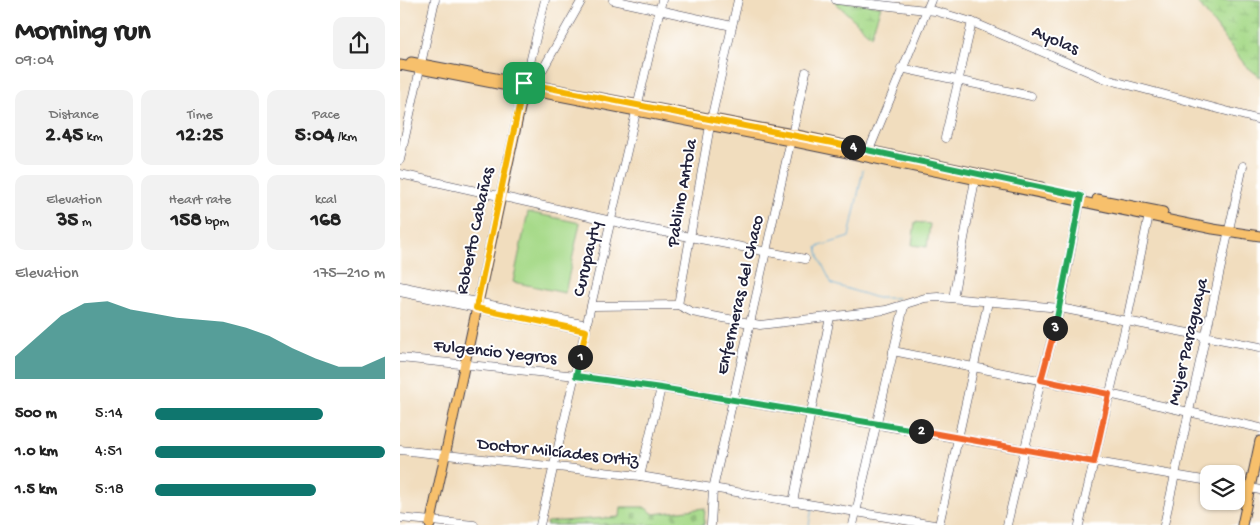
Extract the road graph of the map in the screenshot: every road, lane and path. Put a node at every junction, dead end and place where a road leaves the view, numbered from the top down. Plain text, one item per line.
1 (435, 0) edge
2 (545, 0) edge
3 (582, 0) edge
4 (613, 0) edge
5 (662, 0) edge
6 (738, 0) edge
7 (836, 0) edge
8 (931, 0) edge
9 (925, 10) junction
10 (658, 11) junction
11 (972, 22) junction
12 (732, 26) junction
13 (400, 60) edge
14 (400, 66) edge
15 (420, 66) junction
16 (901, 68) junction
17 (806, 72) dead end
18 (958, 81) junction
19 (534, 85) junction
20 (524, 87) junction
21 (1032, 96) dead end
22 (636, 109) junction
23 (1260, 120) edge
24 (710, 123) junction
25 (791, 138) junction
26 (945, 138) dead end
27 (867, 154) junction
28 (400, 160) edge
29 (1243, 166) dead end
30 (400, 174) edge
31 (400, 178) edge
32 (975, 180) junction
33 (500, 198) junction
34 (1081, 198) junction
35 (1150, 211) junction
36 (612, 222) junction
37 (1226, 230) junction
38 (1260, 236) edge
39 (690, 238) junction
40 (767, 252) junction
41 (805, 259) dead end
42 (400, 286) edge
43 (400, 292) edge
44 (953, 298) junction
45 (988, 302) junction
46 (678, 305) junction
47 (477, 306) junction
48 (593, 306) junction
49 (904, 306) junction
50 (1060, 308) junction
51 (830, 317) junction
52 (1127, 320) junction
53 (751, 325) junction
54 (586, 328) junction
55 (1206, 337) junction
56 (1260, 347) edge
57 (893, 351) junction
58 (400, 358) edge
59 (464, 366) junction
60 (974, 366) junction
61 (576, 376) junction
62 (1041, 380) junction
63 (661, 388) junction
64 (1109, 394) junction
65 (733, 400) junction
66 (1188, 413) junction
67 (811, 414) junction
68 (878, 423) junction
69 (1260, 428) edge
70 (958, 438) junction
71 (1260, 442) edge
72 (400, 450) edge
73 (1024, 450) junction
74 (445, 456) junction
75 (1094, 462) junction
76 (553, 468) junction
77 (1175, 475) junction
78 (640, 476) junction
79 (1200, 479) edge
80 (1245, 487) edge
81 (1250, 488) junction
82 (713, 489) junction
83 (1260, 490) edge
84 (793, 502) junction
85 (856, 512) junction
86 (400, 518) edge
87 (430, 523) edge
88 (474, 525) edge
89 (540, 525) edge
90 (711, 525) edge
91 (854, 525) edge
92 (934, 525) edge
93 (939, 525) edge
94 (1007, 525) edge
95 (1080, 525) edge
96 (1164, 525) edge
97 (1242, 525) edge

1 - 15 street
2 - 20 street
3 - 19 street
4 - 10 street
5 - 10 street, Curupayty
6 - 12 street, Pablino Antola
7 - 9 street, Ayolas
8 - 9 street
9 - 11 street, Ayolas
9 - 16 street
10 - 12 street
10 - 22 street, Curupayty
11 - 18 street
11 - 23 street, Ayolas
12 - 24 street, Pablino Antola
13 - 15 main road
14 - 15 main road
15 - 20 main road
15 - 28 street
16 - 18 street
16 - 27 street
17 - 25 street, Enfermeras del Chaco
18 - 21 street
18 - 26 street
19 - 20 main road
19 - 22 main road
20 - 22 main road
20 - 33 main road, Roberto Cabañas
22 - 24 main road
22 - 36 street, Curupayty
24 - 25 main road
24 - 39 street, Pablino Antola
25 - 27 main road
25 - 40 street, Enfermeras del Chaco
27 - 32 main road
27 - 34 main road
29 - 37 street, Mujer Paraguaya
30 - 33 street
31 - 33 street
32 - 34 main road
32 - 44 street
33 - 36 street
33 - 47 main road, Roberto Cabañas
34 - 35 main road
34 - 50 street
35 - 37 main road
35 - 52 street
36 - 39 street
36 - 48 street, Curupayty
37 - 38 main road
37 - 55 street, Mujer Paraguaya
39 - 40 street
39 - 46 street, Pablino Antola
40 - 41 street
40 - 53 street, Enfermeras del Chaco
42 - 47 street
43 - 47 street
44 - 45 street
44 - 49 street
45 - 50 street
45 - 60 street
46 - 48 street
46 - 53 street
47 - 54 street
47 - 59 main road, Roberto Cabañas
48 - 54 street, Curupayty
49 - 51 street
49 - 57 street
50 - 52 street
50 - 62 street
51 - 53 street
51 - 67 street
52 - 55 street
52 - 64 street
53 - 65 street, Enfermeras del Chaco
54 - 61 street, Curupayty
55 - 56 street
55 - 66 street, Mujer Paraguaya
57 - 60 street
57 - 68 street
58 - 59 street, Fulgencio Yegros
59 - 61 street, Fulgencio Yegros
59 - 74 main road, Roberto Cabañas
60 - 62 street
60 - 70 street
61 - 63 street, Fulgencio Yegros
61 - 76 street, Curupayty
62 - 64 street
62 - 73 street
63 - 65 street, Fulgencio Yegros
63 - 78 street
64 - 66 street
64 - 75 street
65 - 67 street, Fulgencio Yegros
65 - 82 street, Enfermeras del Chaco
66 - 69 street
66 - 77 street, Mujer Paraguaya
67 - 68 street, Fulgencio Yegros
67 - 84 street
68 - 70 street, Fulgencio Yegros
68 - 85 street
70 - 73 street, Fulgencio Yegros
70 - 93 street
71 - 81 main road
72 - 74 street, Doctor Milcíades Ortiz
73 - 75 street, Fulgencio Yegros
73 - 94 street
74 - 76 street, Doctor Milcíades Ortiz
74 - 87 main road, Roberto Cabañas
75 - 77 street, Fulgencio Yegros
75 - 95 street
76 - 78 street, Doctor Milcíades Ortiz
76 - 89 street, Curupayty
77 - 79 street, Fulgencio Yegros
77 - 96 street, Mujer Paraguaya
78 - 82 street, Doctor Milcíades Ortiz
80 - 81 street
81 - 83 street
81 - 97 main road
82 - 84 street, Doctor Milcíades Ortiz
82 - 90 street, Enfermeras del Chaco
84 - 85 street, Doctor Milcíades Ortiz
85 - 91 street
85 - 92 street, Doctor Milcíades Ortiz
86 - 87 street
87 - 88 street

